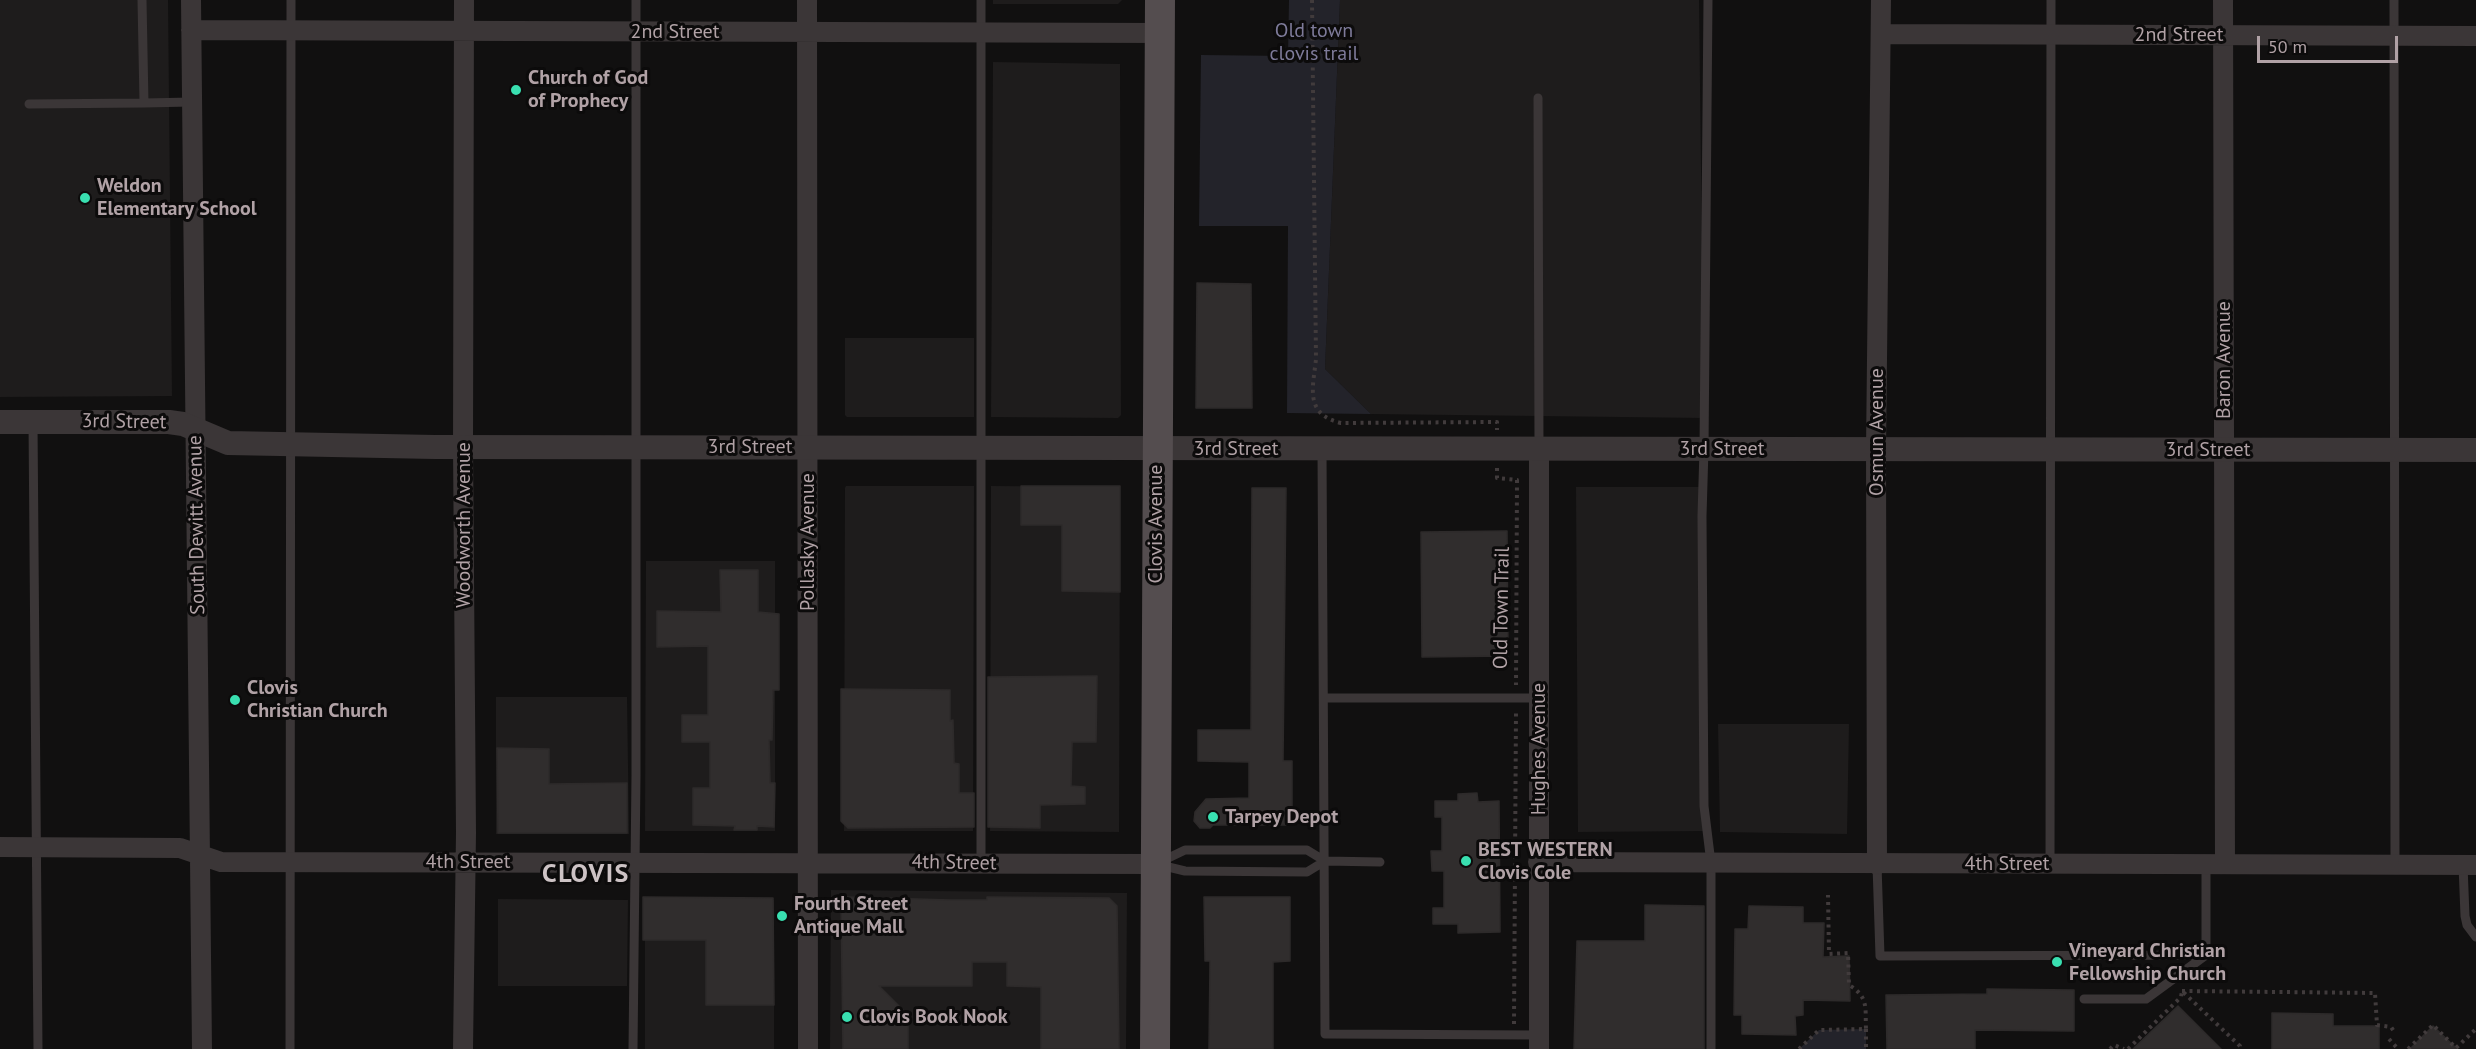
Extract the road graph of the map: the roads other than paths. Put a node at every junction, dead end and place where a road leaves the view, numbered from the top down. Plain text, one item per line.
1 (142, 0) edge
2 (191, 0) edge
3 (291, 0) edge
4 (464, 0) edge
5 (636, 0) edge
6 (807, 0) edge
7 (981, 0) edge
8 (1160, 0) edge
9 (1708, 0) edge
10 (1881, 0) edge
11 (2051, 0) edge
12 (2223, 0) edge
13 (2394, 0) edge
14 (191, 30) junction
15 (291, 30) junction
16 (463, 30) junction
17 (636, 32) junction
18 (807, 33) junction
19 (981, 33) junction
20 (1160, 33) junction
21 (1881, 34) junction
22 (2051, 35) junction
23 (2224, 35) junction
24 (2394, 35) junction
25 (2476, 36) edge
26 (1538, 98) dead end
27 (191, 102) junction
28 (144, 103) junction
29 (29, 104) dead end
30 (0, 422) edge
31 (33, 422) junction
32 (195, 429) junction
33 (292, 445) junction
34 (463, 447) junction
35 (636, 447) junction
36 (808, 447) junction
37 (982, 448) junction
38 (1156, 449) junction
39 (1322, 449) junction
40 (1539, 449) junction
41 (1704, 449) junction
42 (1876, 449) junction
43 (2051, 450) junction
44 (2224, 450) junction
45 (2395, 450) junction
46 (2476, 450) edge
47 (1324, 698) junction
48 (1539, 698) junction
49 (0, 847) edge
50 (35, 847) junction
51 (200, 854) junction
52 (1325, 861) junction
53 (289, 862) junction
54 (465, 862) junction
55 (808, 862) junction
56 (1380, 862) dead end
57 (1538, 862) junction
58 (634, 863) junction
59 (1710, 863) junction
60 (981, 864) junction
61 (1155, 864) junction
62 (2050, 864) junction
63 (2216, 864) junction
64 (1877, 865) junction
65 (2394, 865) junction
66 (2470, 865) edge
67 (2476, 937) edge
68 (2206, 955) junction
69 (2084, 999) dead end
70 (1538, 1042) edge
71 (38, 1049) edge
72 (202, 1049) edge
73 (290, 1049) edge
74 (463, 1049) edge
75 (633, 1049) edge
76 (808, 1049) edge
77 (1155, 1049) edge
78 (1711, 1049) edge

1 - 28 lane
2 - 14 street, South Dewitt Avenue
3 - 15 lane
4 - 16 street, Woodworth Avenue
5 - 17 lane
6 - 18 street, Pollasky Avenue
7 - 19 lane
8 - 20 main road, Clovis Avenue
9 - 41 lane
10 - 21 street, Osmun Avenue
11 - 22 lane
12 - 23 street, Baron Avenue
13 - 24 lane
14 - 15 street, 2nd Street
14 - 27 street, South Dewitt Avenue
15 - 16 street, 2nd Street
15 - 33 lane
16 - 17 street, 2nd Street
16 - 34 street, Woodworth Avenue
17 - 18 street, 2nd Street
17 - 35 lane
18 - 19 street, 2nd Street
18 - 36 street, Pollasky Avenue
19 - 20 street, 2nd Street
19 - 37 lane
20 - 38 main road, Clovis Avenue
21 - 22 street, 2nd Street
21 - 42 street, Osmun Avenue
22 - 23 street, 2nd Street
22 - 43 lane
23 - 24 street, 2nd Street
23 - 44 street, Baron Avenue
24 - 25 street, 2nd Street
24 - 45 lane
26 - 40 lane
27 - 28 lane
27 - 32 street, South Dewitt Avenue
28 - 29 lane
30 - 31 street, 3rd Street
31 - 32 street, 3rd Street
31 - 50 lane
32 - 33 street, 3rd Street
32 - 51 street, South Dewitt Avenue
33 - 34 street, 3rd Street
33 - 53 lane
34 - 35 street, 3rd Street
34 - 54 street, Woodworth Avenue
35 - 36 street, 3rd Street
35 - 58 lane
36 - 37 street, 3rd Street
36 - 55 street, Pollasky Avenue
37 - 38 street, 3rd Street
37 - 60 lane
38 - 39 street, 3rd Street
38 - 61 main road, Clovis Avenue
39 - 40 street, 3rd Street
39 - 47 lane
40 - 41 street, 3rd Street
40 - 48 street, Hughes Avenue
41 - 42 street, 3rd Street
41 - 59 lane
42 - 43 street, 3rd Street
42 - 64 street, Osmun Avenue
43 - 44 street, 3rd Street
43 - 62 lane
44 - 45 street, 3rd Street
44 - 63 street, Baron Avenue
45 - 46 street, 3rd Street
45 - 65 lane
47 - 48 lane
47 - 52 lane
48 - 57 street, Hughes Avenue
49 - 50 street, 4th Street
50 - 51 street, 4th Street
50 - 71 lane
51 - 53 street, 4th Street
51 - 72 street, South Dewitt Avenue
52 - 56 lane
52 - 61 lane
52 - 61 lane
52 - 70 lane
53 - 54 street, 4th Street
53 - 73 lane
54 - 58 street, 4th Street
54 - 74 street, Woodworth Avenue
55 - 58 street, 4th Street
55 - 60 street, 4th Street
55 - 76 street, Pollasky Avenue
57 - 59 street, 4th Street
57 - 70 street, Hughes Avenue
58 - 75 lane
59 - 64 street, 4th Street
59 - 78 lane
60 - 61 street, 4th Street
61 - 77 main road, Clovis Avenue
62 - 63 street, 4th Street
62 - 64 street, 4th Street
63 - 65 street, 4th Street
63 - 68 lane
64 - 68 lane
65 - 66 street, 4th Street
66 - 67 lane
68 - 69 lane

